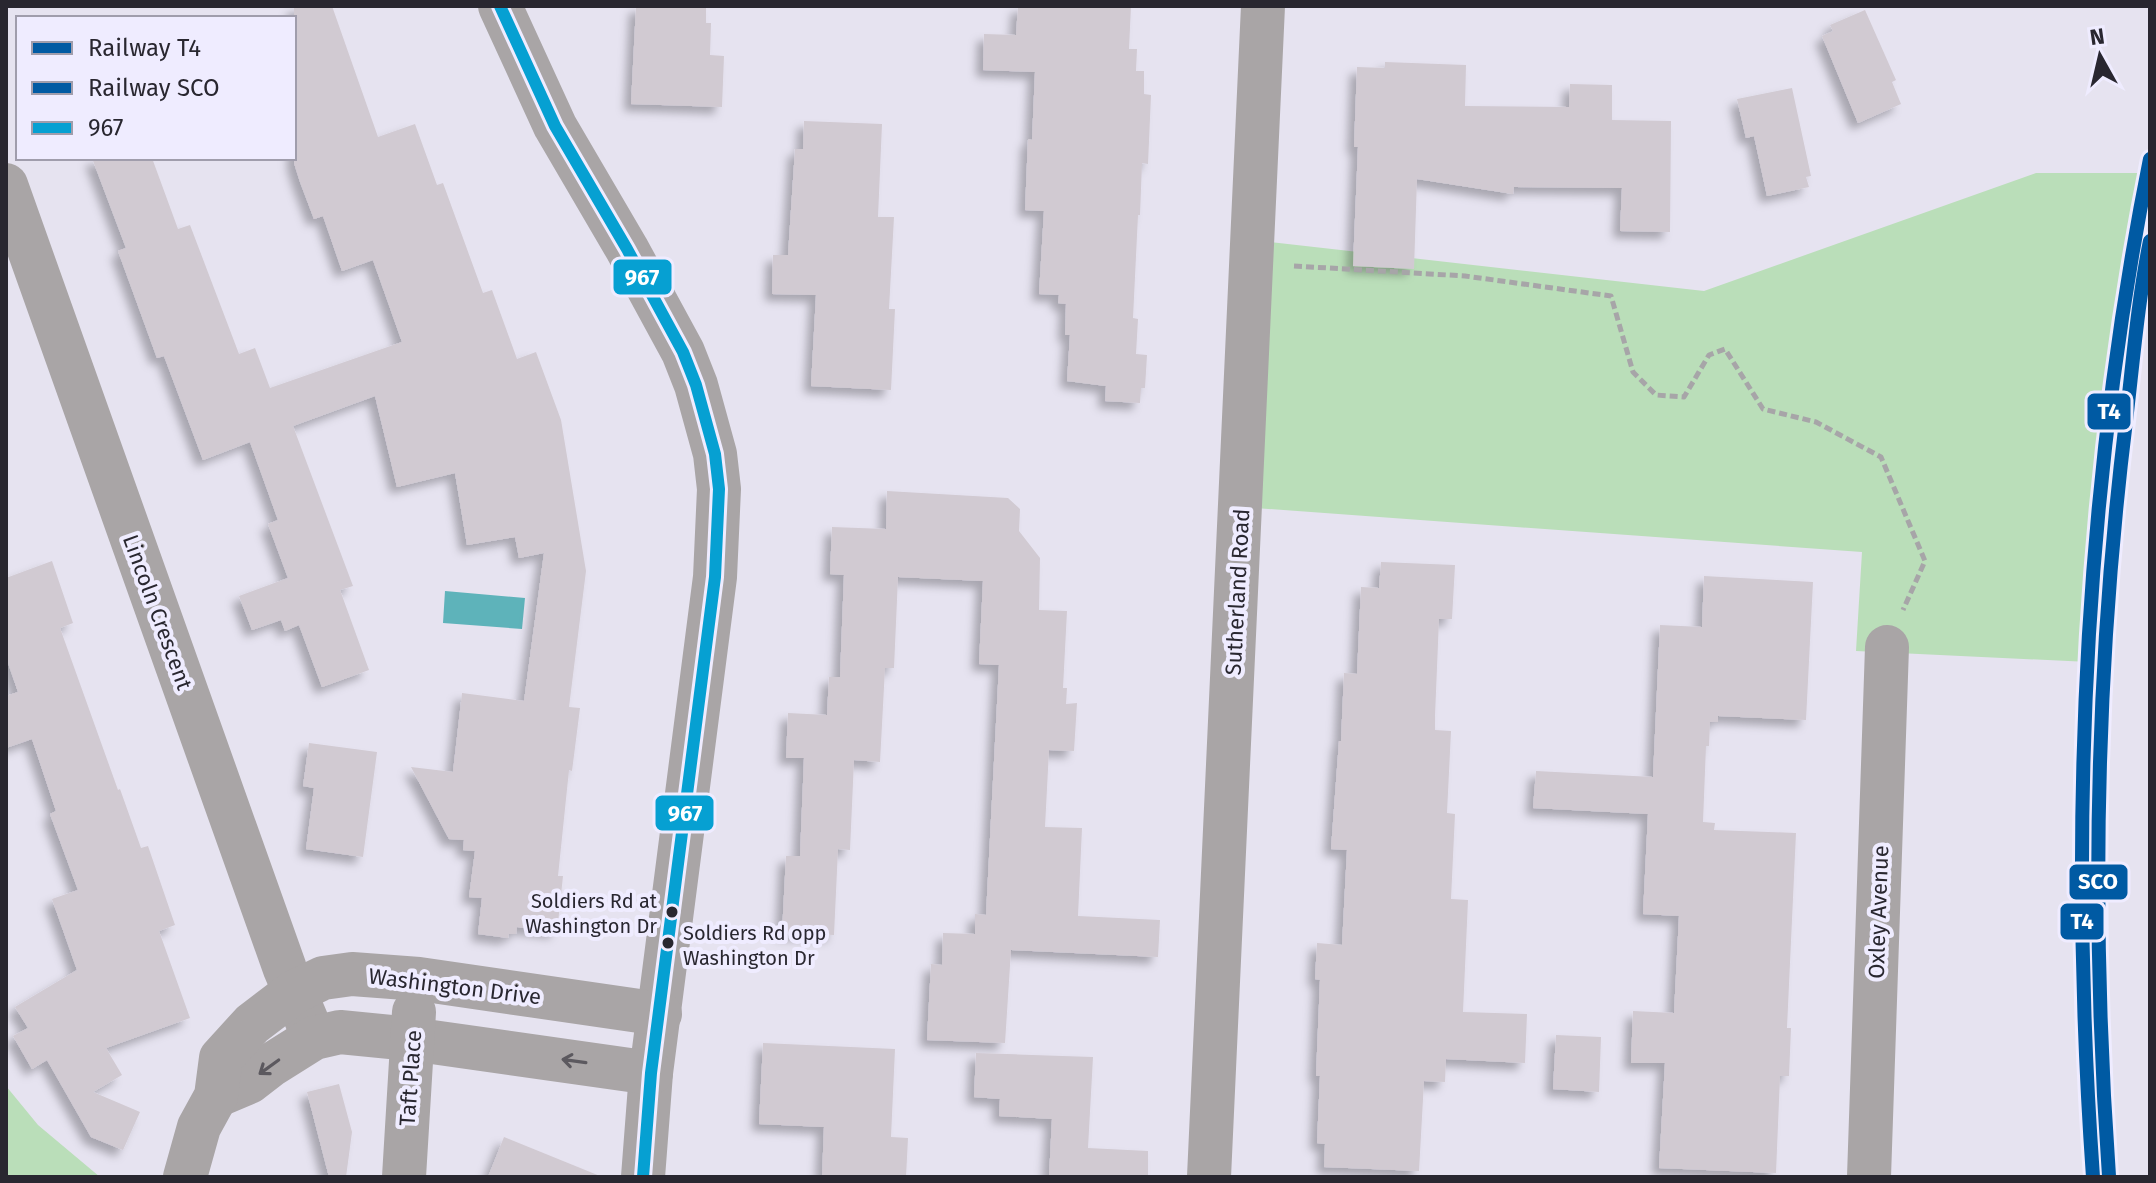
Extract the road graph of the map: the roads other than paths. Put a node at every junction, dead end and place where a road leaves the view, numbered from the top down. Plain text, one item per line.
1 (500, 6) edge
2 (1263, 6) edge
3 (6, 185) edge
4 (1887, 647) road end
5 (419, 979) junction
6 (294, 992) junction
7 (660, 1014) junction
8 (314, 1038) junction
9 (411, 1039) junction
10 (651, 1073) junction
11 (216, 1096) junction
12 (185, 1177) edge
13 (404, 1177) edge
14 (643, 1177) edge
15 (1209, 1177) edge
16 (1869, 1177) edge

1 - 7 street
2 - 15 street, Sutherland Road
3 - 6 street, Lincoln Crescent
4 - 16 street, Oxley Avenue
5 - 6 street, Washington Drive
5 - 7 street, Washington Drive
5 - 9 street, Taft Place
6 - 8 street, Lincoln Crescent
6 - 11 street, Washington Drive
7 - 10 street
8 - 9 street
8 -> 11 street
10 -> 9 street
9 - 13 street, Taft Place
10 - 14 street
11 - 12 street, Washington Drive

